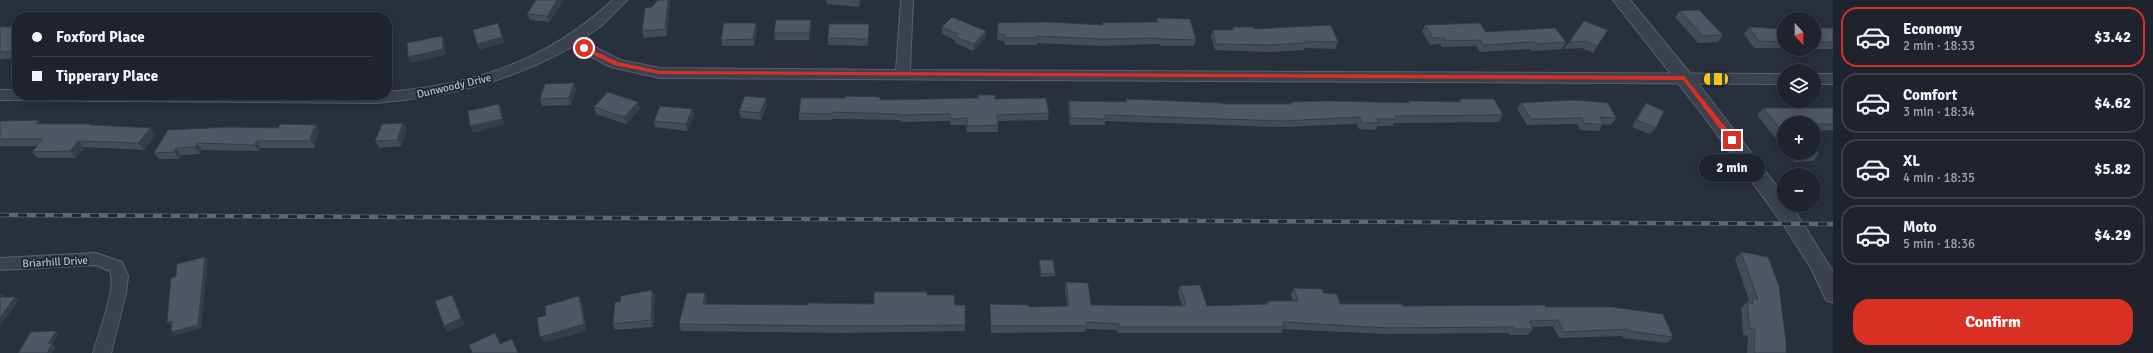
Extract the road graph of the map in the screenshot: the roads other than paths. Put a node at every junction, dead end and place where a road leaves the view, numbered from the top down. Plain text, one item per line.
1 (621, 0) edge
2 (907, 0) edge
3 (1621, 0) edge
4 (572, 41) junction
5 (903, 74) junction
6 (1684, 78) junction
7 (1777, 79) edge
8 (1821, 79) edge
9 (1833, 79) edge
10 (0, 95) edge
11 (12, 95) edge
12 (392, 97) edge
13 (0, 264) edge
14 (1833, 294) edge
15 (102, 353) edge

1 - 4 street, Dunwoody Drive
2 - 5 street
3 - 6 street
4 - 5 street
4 - 12 street, Dunwoody Drive
5 - 6 street
6 - 7 street
6 - 14 street
8 - 9 street
10 - 11 street, Dunwoody Drive
13 - 15 street, Briarhill Drive

